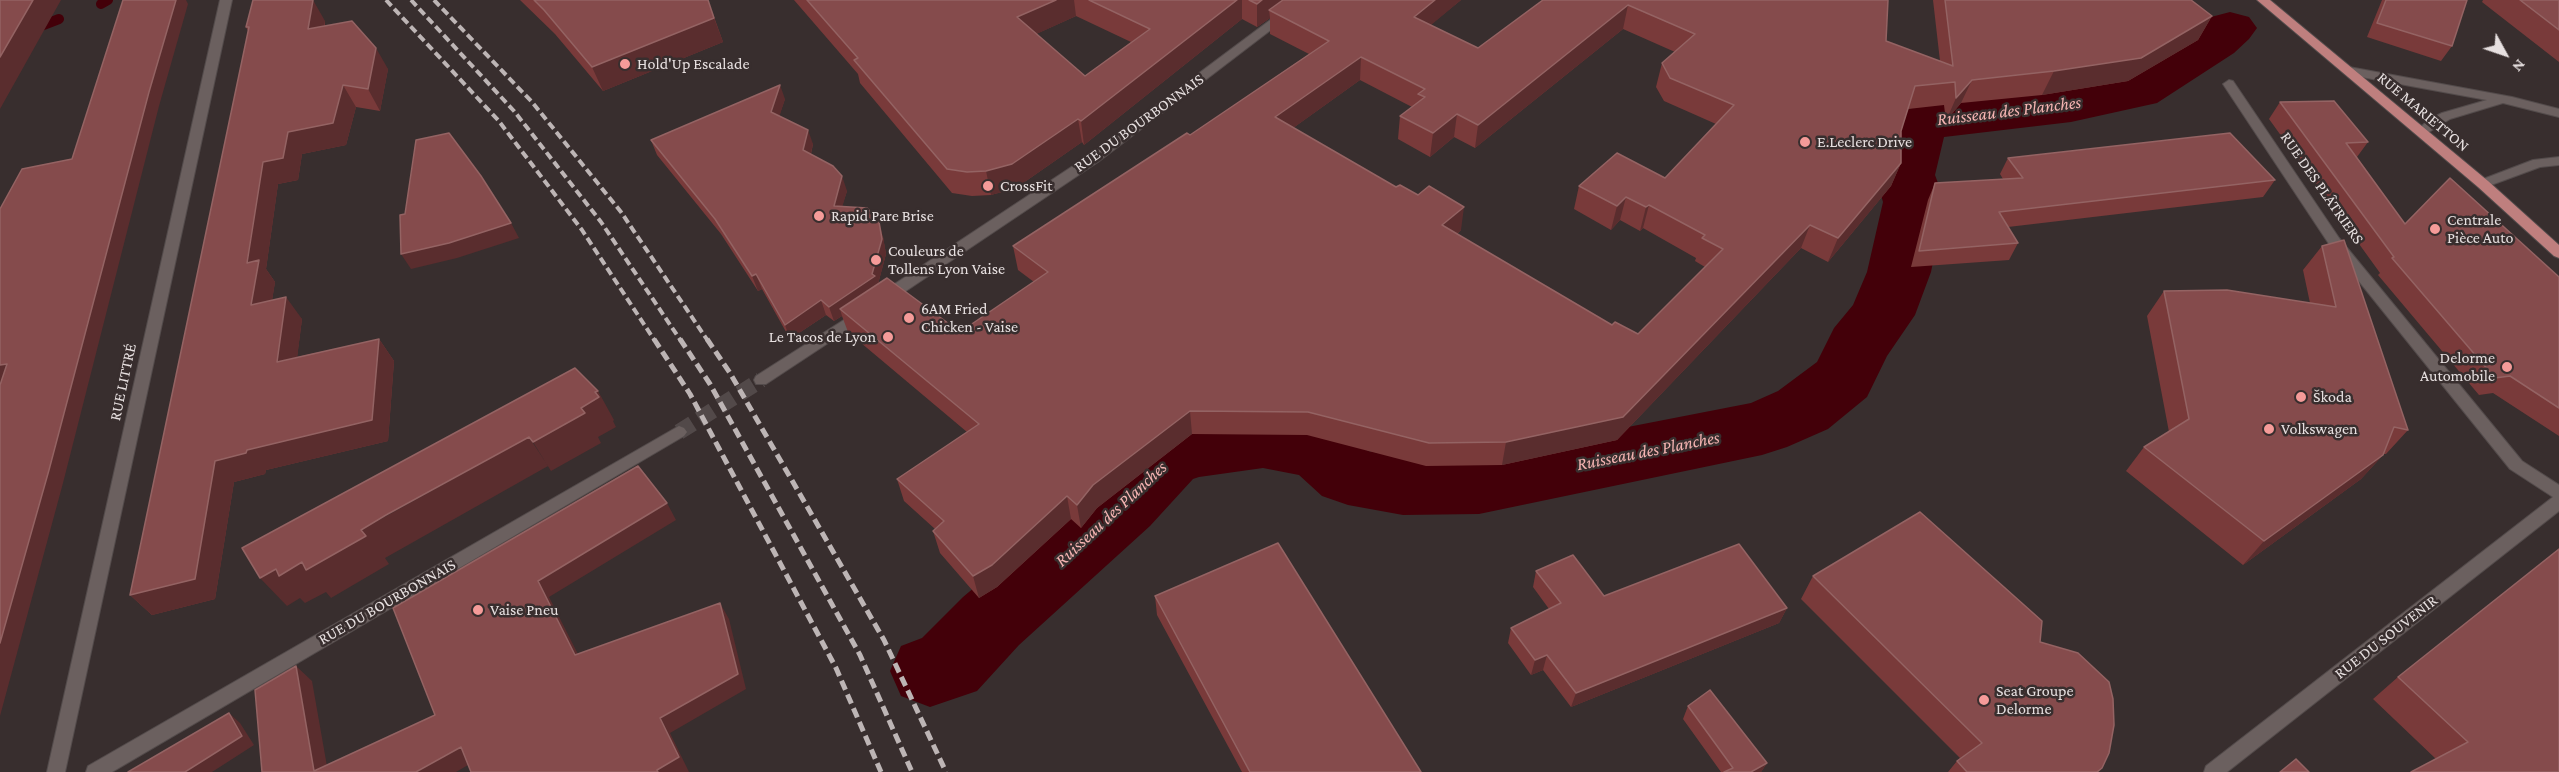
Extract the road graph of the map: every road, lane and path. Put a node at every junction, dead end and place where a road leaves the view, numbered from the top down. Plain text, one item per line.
1 (226, 0) edge
2 (1304, 0) edge
3 (2263, 0) edge
4 (2349, 71) junction
5 (2229, 84) dead end
6 (2501, 100) junction
7 (2559, 113) edge
8 (2421, 133) junction
9 (2559, 161) edge
10 (2483, 184) junction
11 (2559, 253) edge
12 (761, 380) tunnel mouth
13 (679, 432) tunnel mouth
14 (2559, 493) edge
15 (2559, 502) edge
16 (56, 772) edge
17 (95, 772) edge
18 (2213, 772) edge

1 - 16 street, RUE LITTRÉ
2 - 12 street, RUE DU BOURBONNAIS
3 - 4 main road, RUE MARIETTON
4 - 6 street
4 - 8 main road, RUE MARIETTON
5 - 14 street, RUE DES PLÂTRIERS
6 - 7 street
6 - 8 street
8 - 10 main road, RUE MARIETTON
9 - 10 street
10 - 11 main road, RUE MARIETTON
13 - 17 street, RUE DU BOURBONNAIS
15 - 18 street, RUE DU SOUVENIR

